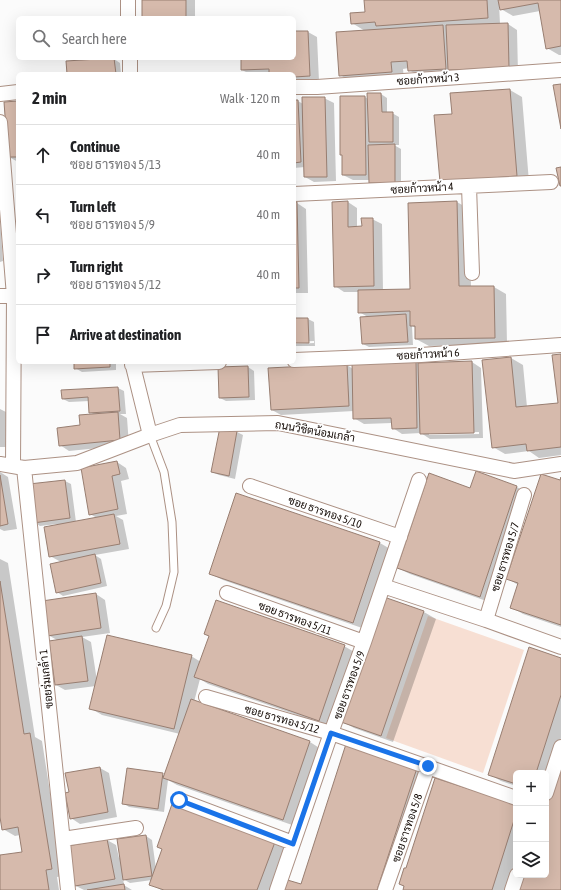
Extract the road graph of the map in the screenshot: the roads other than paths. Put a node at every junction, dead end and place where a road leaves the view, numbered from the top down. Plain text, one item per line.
1 (128, 0) edge
2 (128, 16) edge
3 (130, 60) edge
4 (561, 70) edge
5 (130, 72) edge
6 (296, 87) edge
7 (16, 92) edge
8 (0, 94) edge
9 (0, 122) edge
10 (551, 182) dead end
11 (469, 186) junction
12 (296, 194) edge
13 (472, 273) dead end
14 (7, 296) edge
15 (561, 345) edge
16 (296, 360) edge
17 (132, 364) edge
18 (150, 435) junction
19 (561, 464) edge
20 (12, 466) edge
21 (418, 480) dead end
22 (250, 486) dead end
23 (524, 495) dead end
24 (400, 537) junction
25 (383, 586) junction
26 (227, 593) dead end
27 (486, 620) junction
28 (156, 628) dead end
29 (364, 642) junction
30 (561, 647) edge
31 (206, 697) dead end
32 (331, 733) junction
33 (561, 746) edge
34 (428, 766) junction
35 (549, 783) edge
36 (513, 797) edge
37 (179, 800) dead end
38 (136, 828) dead end
39 (63, 839) junction
40 (293, 844) junction
41 (516, 878) edge
42 (68, 890) edge
43 (277, 890) edge
44 (385, 890) edge
45 (512, 890) edge

1 - 2 street
3 - 5 street
4 - 6 street, ซอยก้าวหน้า 3
7 - 8 street
9 - 14 street, ซอยร่มเกล้า 1
10 - 11 street, ซอยก้าวหน้า 4
11 - 12 street, ซอยก้าวหน้า 4
11 - 13 street
14 - 20 street, ซอยร่มเกล้า 1
15 - 16 street, ซอยก้าวหน้า 6
17 - 18 street
18 - 19 street, ถนนวิชิตน้อมเกล้า
18 - 20 street, ถนนวิชิตน้อมเกล้า
18 - 28 lane
20 - 39 street, ซอยร่มเกล้า 1
21 - 24 street, ซอย ธารทอง 5/9
22 - 24 street, ซอย ธารทอง 5/10
23 - 27 street, ซอย ธารทอง 5/7
24 - 25 street, ซอย ธารทอง 5/9
25 - 27 street
25 - 29 street, ซอย ธารทอง 5/9
26 - 29 street, ซอย ธารทอง 5/11
27 - 30 street
29 - 32 street, ซอย ธารทอง 5/9
31 - 32 street, ซอย ธารทอง 5/12
32 - 34 street, ซอย ธารทอง 5/12
32 - 40 street, ซอย ธารทอง 5/9
33 - 35 street
34 - 36 street, ซอย ธารทอง 5/12
34 - 44 street, ซอย ธารทอง 5/8
37 - 40 street
38 - 39 street
39 - 42 street, ซอยร่มเกล้า 1
40 - 43 street, ซอย ธารทอง 5/9
41 - 45 street

